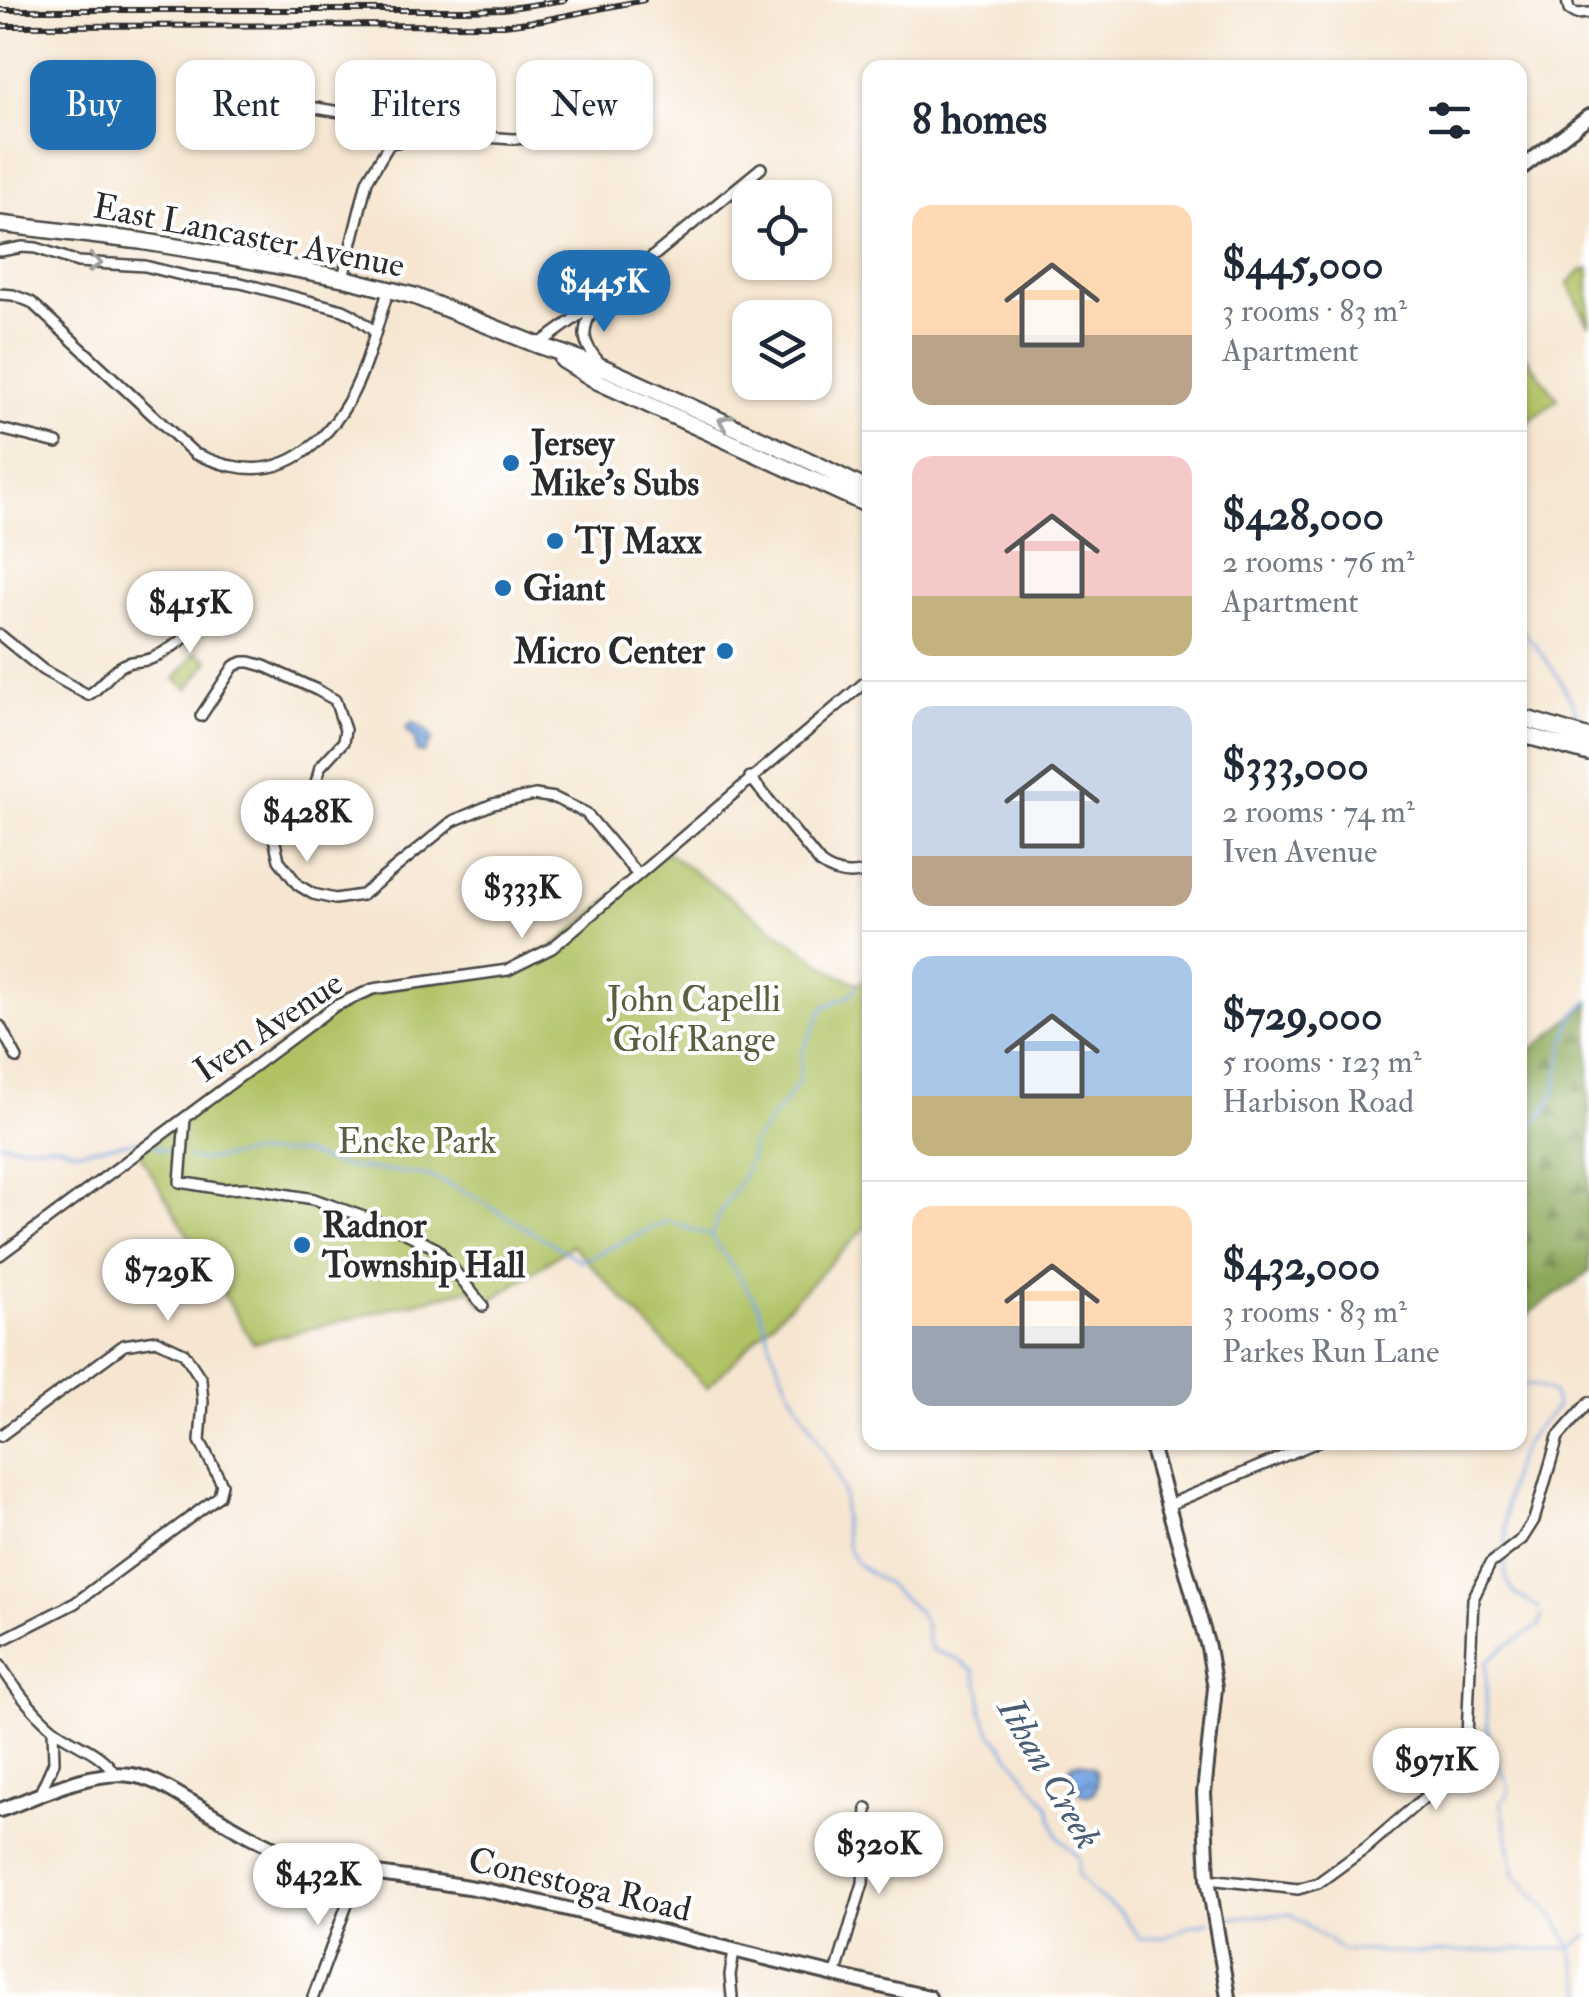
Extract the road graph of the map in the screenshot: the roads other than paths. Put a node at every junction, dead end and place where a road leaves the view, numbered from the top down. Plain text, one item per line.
1 (1567, 0) edge
2 (1589, 13) edge
3 (1589, 116) edge
4 (386, 150) edge
5 (1527, 164) edge
6 (761, 168) dead end
7 (0, 224) edge
8 (0, 251) edge
9 (342, 278) junction
10 (389, 289) junction
11 (0, 294) edge
12 (596, 304) junction
13 (374, 331) junction
14 (538, 345) junction
15 (605, 368) junction
16 (0, 429) edge
17 (57, 443) dead end
18 (862, 486) edge
19 (862, 502) edge
20 (194, 584) dead end
21 (0, 635) edge
22 (862, 685) edge
23 (201, 716) dead end
24 (1527, 720) edge
25 (1527, 736) edge
26 (1589, 738) edge
27 (1589, 753) edge
28 (750, 777) junction
29 (862, 872) edge
30 (637, 874) junction
31 (0, 1026) edge
32 (17, 1058) dead end
33 (185, 1118) junction
34 (0, 1255) edge
35 (483, 1306) dead end
36 (1589, 1402) edge
37 (0, 1436) edge
38 (1152, 1450) edge
39 (1298, 1450) edge
40 (1166, 1506) junction
41 (0, 1642) edge
42 (0, 1664) edge
43 (53, 1729) junction
44 (115, 1774) junction
45 (39, 1796) junction
46 (867, 1808) dead end
47 (0, 1810) edge
48 (360, 1872) junction
49 (1208, 1879) junction
50 (734, 1951) junction
51 (836, 1976) junction
52 (313, 1997) edge
53 (732, 1997) edge
54 (929, 1997) edge
55 (1228, 1997) edge

1 - 2 street
3 - 5 main road
4 - 9 street
6 - 12 street
7 - 9 highway, East Lancaster Avenue
8 -> 13 street
9 - 10 highway, East Lancaster Avenue
10 - 13 street
10 - 14 highway, East Lancaster Avenue
11 - 13 street
12 - 14 street
12 - 15 street
14 - 15 highway, East Lancaster Avenue
14 - 19 highway, East Lancaster Avenue
18 -> 15 highway, East Lancaster Avenue
16 - 17 street
20 - 21 street
22 - 28 street, Iven Avenue
23 - 30 street
24 - 26 highway
25 - 27 highway
28 - 29 street
28 - 30 street, Iven Avenue
30 - 33 street, Iven Avenue
31 - 32 street
33 - 34 street, Iven Avenue
33 - 35 street
36 - 49 street
37 - 41 street
38 - 40 main road
39 - 40 street
40 - 49 main road
42 - 43 street
43 - 44 street
43 - 45 street
44 - 45 main road, Conestoga Road
44 - 48 main road, Conestoga Road
45 - 47 main road, Conestoga Road
46 - 51 street
48 - 50 main road, Conestoga Road
48 - 52 street
49 - 55 main road
50 - 51 main road, Conestoga Road
50 - 53 street
51 - 54 main road, Conestoga Road

